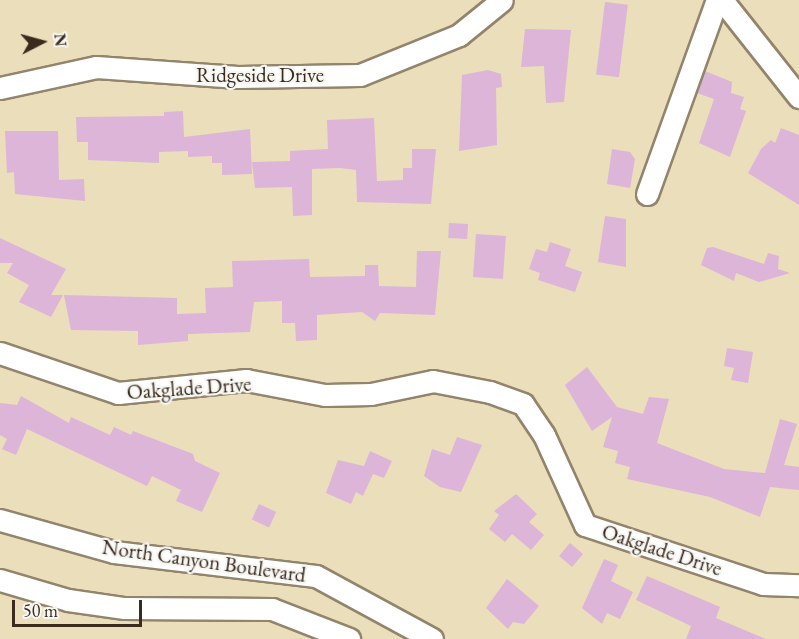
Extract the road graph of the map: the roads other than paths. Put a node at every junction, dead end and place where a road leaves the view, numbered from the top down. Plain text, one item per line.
1 (502, 0) edge
2 (717, 0) edge
3 (722, 0) edge
4 (0, 88) edge
5 (799, 97) edge
6 (647, 194) dead end
7 (0, 353) edge
8 (0, 520) edge
9 (0, 580) edge
10 (799, 585) edge
11 (349, 639) edge
12 (432, 639) edge

1 - 4 street, Ridgeside Drive
2 - 6 street
3 - 5 street
7 - 10 street, Oakglade Drive
8 - 12 street, North Canyon Boulevard
9 - 11 street

